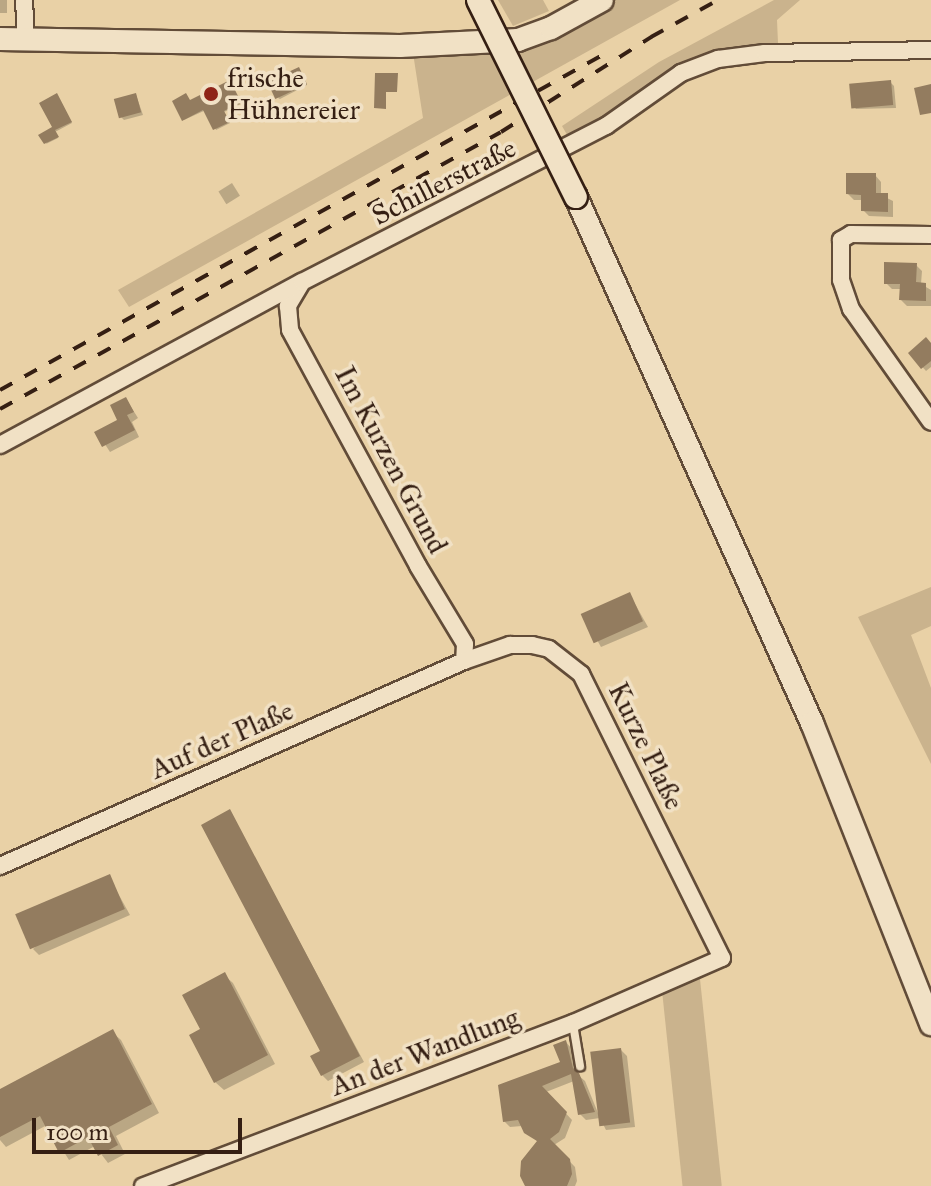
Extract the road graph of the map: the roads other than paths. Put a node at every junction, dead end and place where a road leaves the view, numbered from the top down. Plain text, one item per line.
1 (24, 0) edge
2 (478, 0) edge
3 (602, 0) edge
4 (0, 39) edge
5 (26, 40) junction
6 (931, 50) edge
7 (931, 235) edge
8 (302, 282) junction
9 (931, 393) edge
10 (913, 395) junction
11 (931, 422) edge
12 (0, 445) edge
13 (464, 661) junction
14 (0, 866) edge
15 (722, 958) joint
16 (573, 1023) junction
17 (931, 1024) edge
18 (580, 1066) dead end
19 (143, 1186) edge

1 - 5 street
2 - 17 main road, bridge
3 - 5 main road
4 - 5 main road
6 - 8 street, Schillerstraße
7 - 10 street
8 - 12 street, Schillerstraße
8 - 13 street, Im Kurzen Grund
9 - 10 street
10 - 11 street
13 - 14 street, Auf der Plaße
13 - 15 street, Kurze Plaße
15 - 16 street, An der Wandlung
16 - 18 lane
16 - 19 street, An der Wandlung

